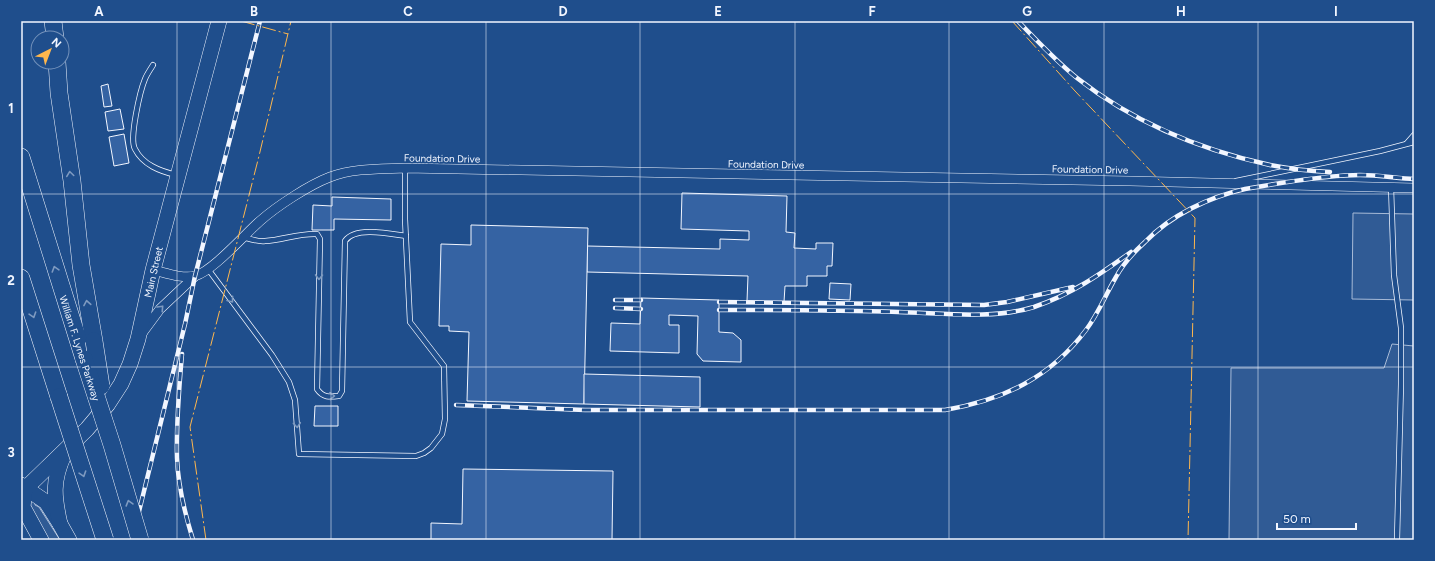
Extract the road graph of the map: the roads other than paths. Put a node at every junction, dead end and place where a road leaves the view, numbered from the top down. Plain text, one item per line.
1 (219, 21) edge
2 (153, 65) dead end
3 (57, 70) edge
4 (1414, 135) edge
5 (1414, 142) edge
6 (1407, 144) junction
7 (21, 157) edge
8 (406, 168) junction
9 (178, 175) junction
10 (1223, 183) junction
11 (1391, 188) junction
12 (1414, 188) edge
13 (406, 236) junction
14 (243, 237) junction
15 (208, 269) junction
16 (153, 270) junction
17 (195, 276) junction
18 (21, 278) edge
19 (138, 339) junction
20 (112, 445) junction
21 (68, 448) junction
22 (23, 487) edge
23 (60, 524) junction
24 (41, 540) edge
25 (69, 540) edge
26 (105, 540) edge
27 (140, 540) edge
28 (1397, 540) edge

1 - 9 main road, Main Street
2 - 9 lane
20 -> 3 highway, bridge
4 - 6 lane
5 - 6 lane
6 - 10 lane
20 -> 7 highway, William F. Lynes Parkway, bridge
8 - 10 street, Foundation Drive
8 - 13 lane
8 - 14 street, Foundation Drive
9 - 16 main road, Main Street
10 - 11 street, Foundation Drive
11 - 12 street, Foundation Drive
11 - 28 lane
14 -> 13 lane
15 -> 13 lane
14 - 15 street, Foundation Drive
15 - 17 street, Foundation Drive
16 - 17 street
16 - 19 main road, Main Street
19 -> 17 street, Foundation Drive
18 -> 26 highway, bridge
19 - 21 main road, Main Street
27 -> 20 highway, William F. Lynes Parkway, bridge
21 - 22 main road, Main Street
21 - 23 main road
22 - 23 main road
22 - 24 main road
23 - 25 main road

